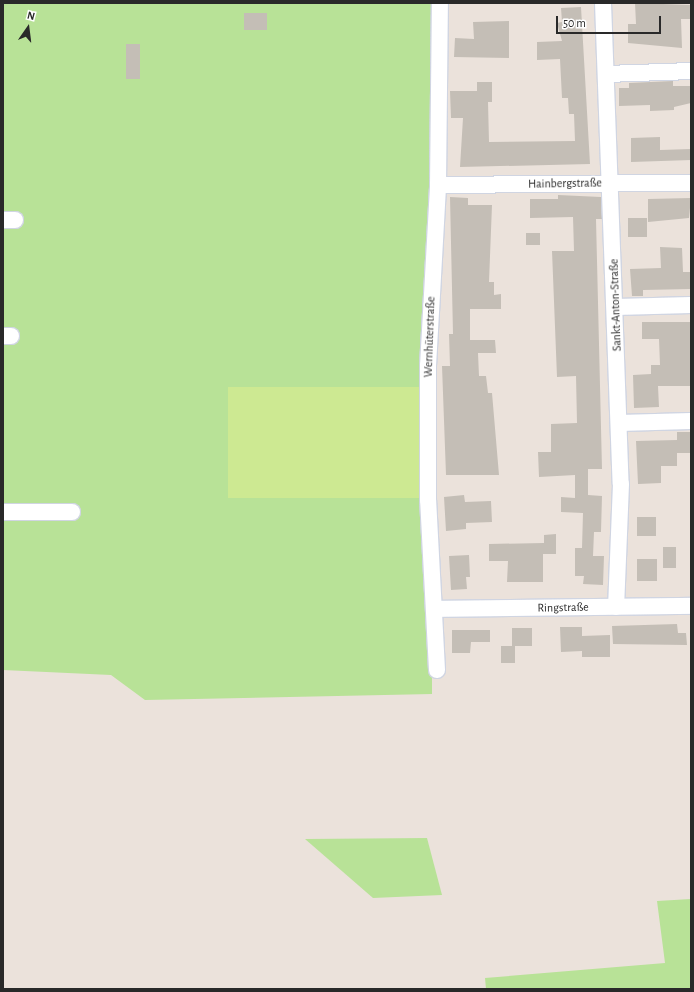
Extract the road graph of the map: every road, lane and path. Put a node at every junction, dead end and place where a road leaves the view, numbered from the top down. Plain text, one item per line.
1 (440, 3) edge
2 (603, 3) edge
3 (691, 72) edge
4 (606, 74) junction
5 (691, 182) edge
6 (611, 184) junction
7 (438, 185) junction
8 (691, 306) edge
9 (616, 307) junction
10 (691, 421) edge
11 (619, 423) junction
12 (3, 512) edge
13 (72, 512) dead end
14 (691, 606) edge
15 (616, 607) junction
16 (435, 609) junction
17 (437, 670) dead end

1 - 7 street, Wernhüterstraße
2 - 4 street, Sankt-Anton-Straße
3 - 4 street
4 - 6 street, Sankt-Anton-Straße
5 - 6 street, Hainbergstraße
6 - 7 street, Hainbergstraße
6 - 9 street, Sankt-Anton-Straße
7 - 16 street, Wernhüterstraße
8 - 9 street
9 - 11 street, Sankt-Anton-Straße
10 - 11 street
11 - 15 street, Sankt-Anton-Straße
12 - 13 street
14 - 15 street, Ringstraße
15 - 16 street, Ringstraße
16 - 17 street, Wernhüterstraße

